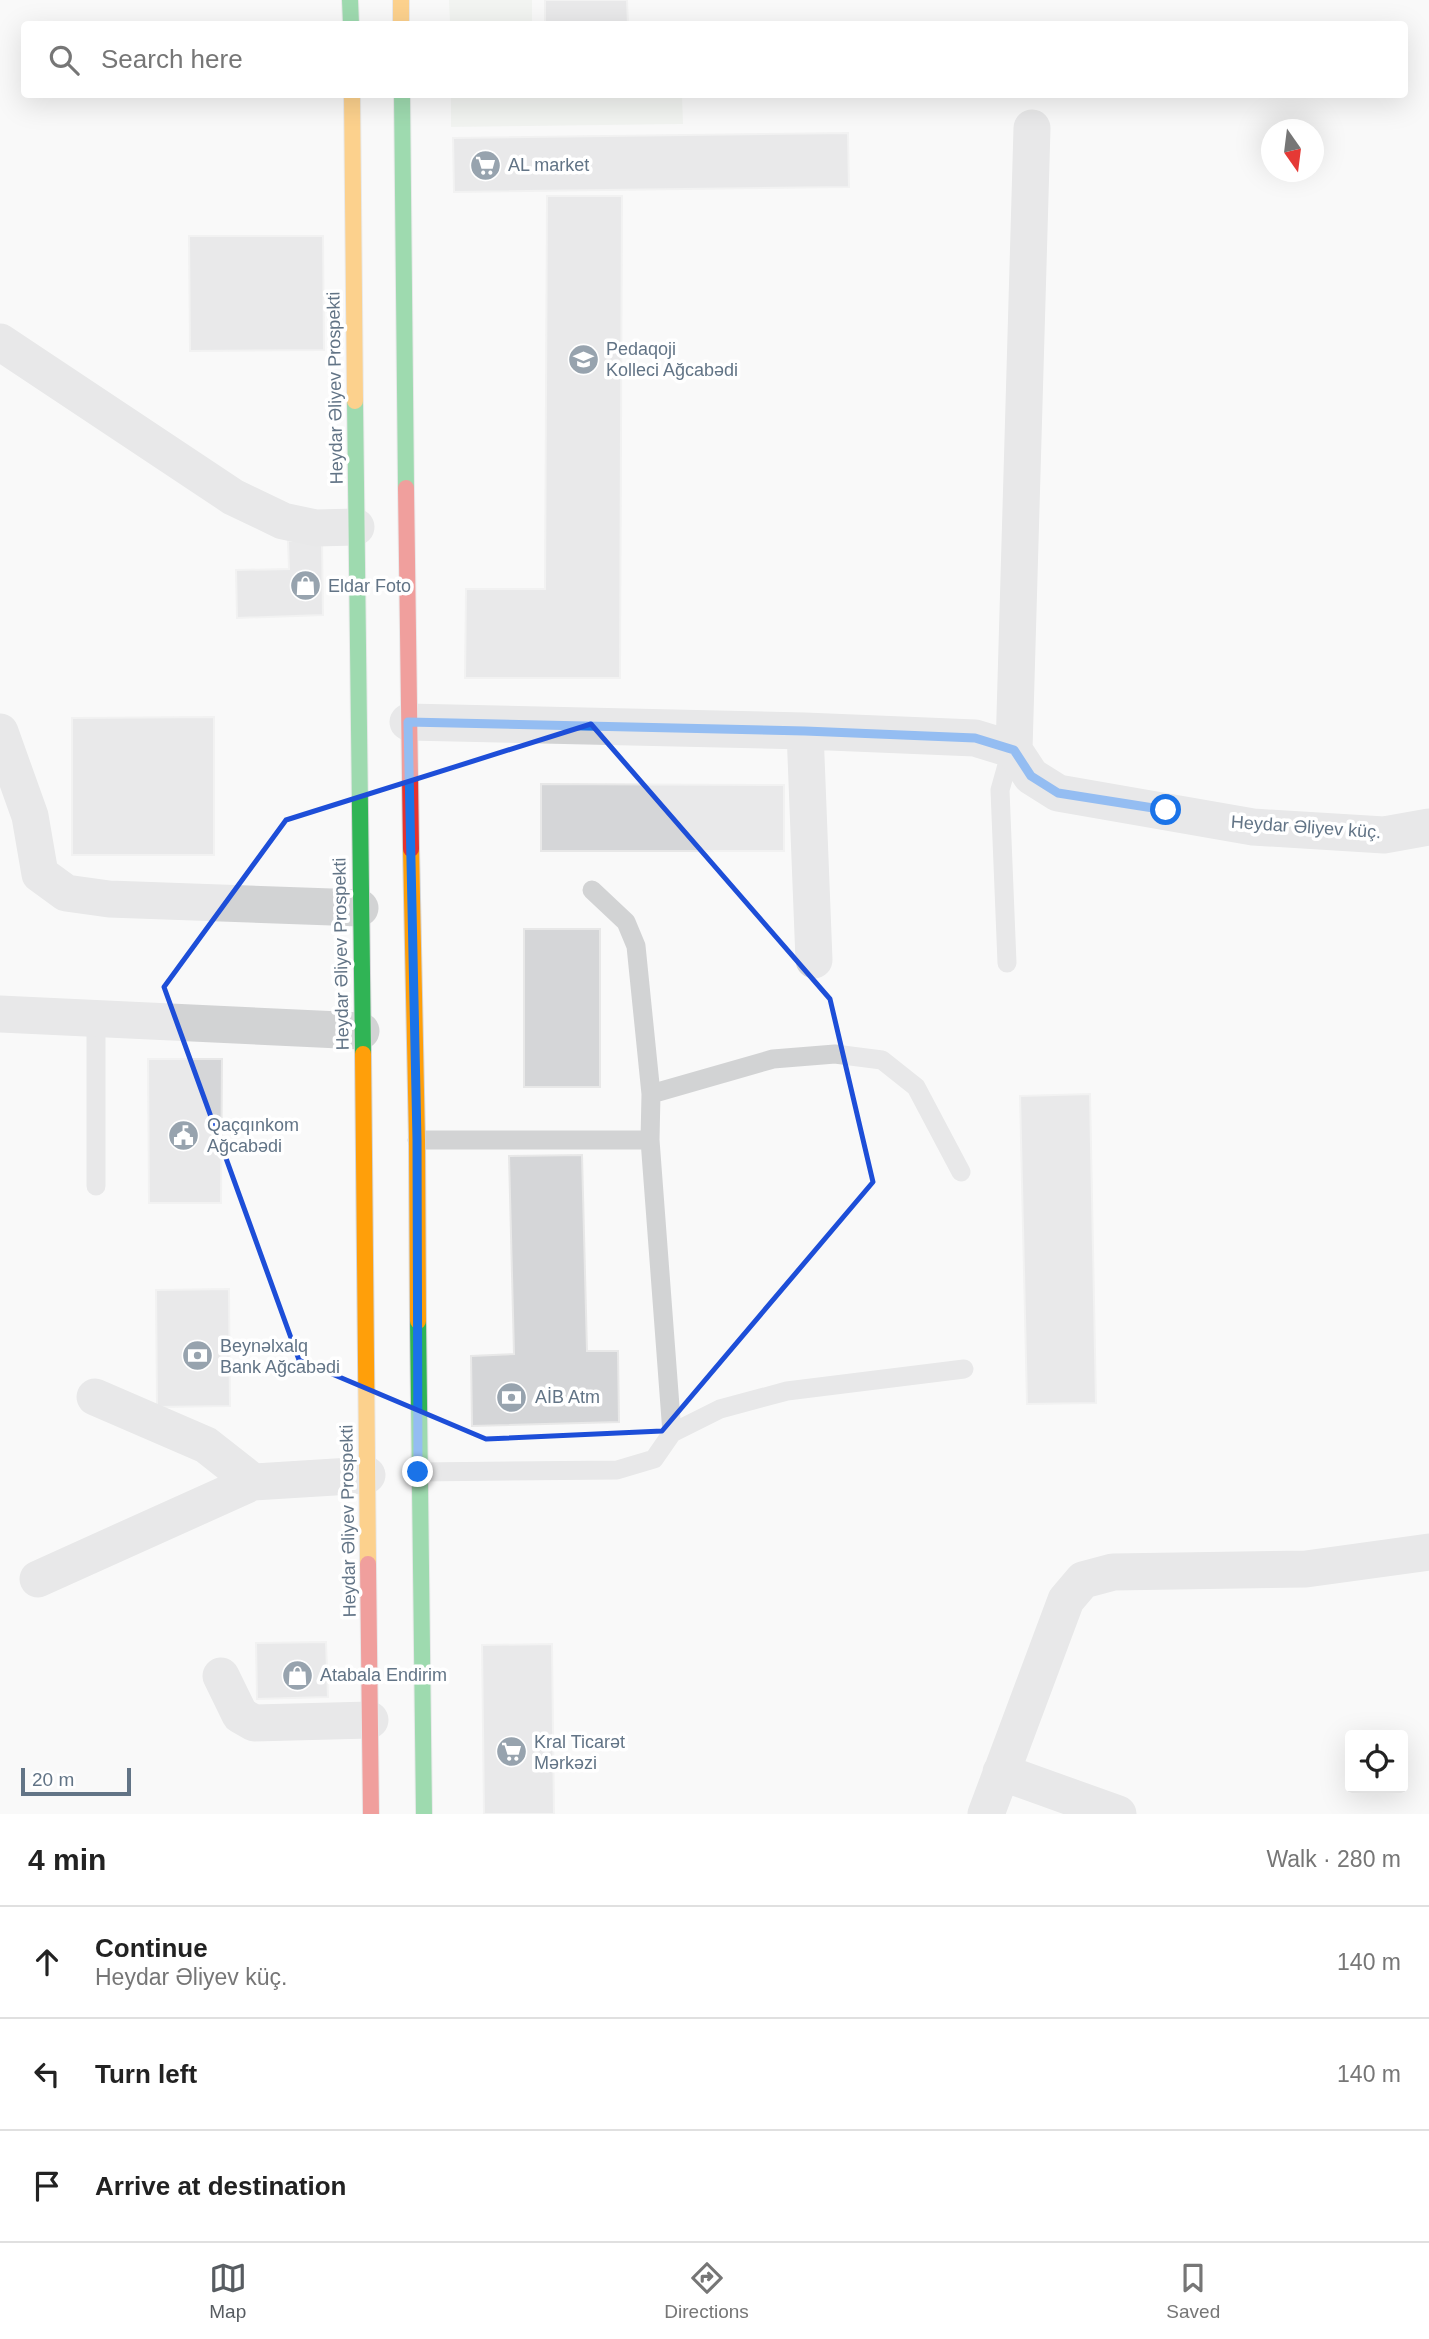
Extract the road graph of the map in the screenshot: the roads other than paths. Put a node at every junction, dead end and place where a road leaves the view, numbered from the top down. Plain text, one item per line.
1 (351, 0) edge
2 (401, 0) edge
3 (351, 21) edge
4 (401, 21) edge
5 (352, 98) edge
6 (402, 98) edge
7 (1032, 128) dead end
8 (0, 342) edge
9 (356, 527) junction
10 (408, 722) junction
11 (805, 731) junction
12 (0, 732) edge
13 (1014, 750) junction
14 (1429, 827) edge
15 (592, 890) dead end
16 (360, 908) junction
17 (814, 960) dead end
18 (1007, 963) dead end
19 (0, 1014) edge
20 (96, 1018) junction
21 (361, 1031) junction
22 (651, 1094) junction
23 (417, 1140) junction
24 (650, 1140) junction
25 (961, 1172) dead end
26 (96, 1186) dead end
27 (964, 1369) dead end
28 (95, 1397) dead end
29 (672, 1433) junction
30 (418, 1472) junction
31 (367, 1475) junction
32 (253, 1482) junction
33 (1429, 1552) edge
34 (38, 1579) dead end
35 (221, 1676) dead end
36 (370, 1720) junction
37 (1001, 1772) junction
38 (372, 1814) edge
39 (424, 1814) edge
40 (986, 1814) edge
41 (1118, 1814) edge

1 - 3 main road
2 - 4 main road
5 - 9 main road, Heydar Əliyev Prospekti
6 - 10 main road
7 - 13 street
8 - 9 street
9 - 16 main road, Heydar Əliyev Prospekti
10 - 11 street
10 - 23 main road
11 - 13 street
11 - 17 street
12 - 16 street
13 - 14 street, Heydar Əliyev küç.
13 - 18 lane
15 - 22 lane
16 - 21 main road, Heydar Əliyev Prospekti
19 - 20 street
20 - 21 street
20 - 26 lane
21 - 31 main road, Heydar Əliyev Prospekti
22 - 24 lane
22 - 25 lane
23 - 24 lane
23 - 30 main road
24 - 29 lane
27 - 29 lane
28 - 32 street
29 - 30 lane
30 - 39 main road
31 - 32 street
31 - 36 main road, Heydar Əliyev Prospekti
32 - 34 street
33 - 37 street
35 - 36 street
36 - 38 main road, Heydar Əliyev Prospekti
37 - 40 street
37 - 41 street

